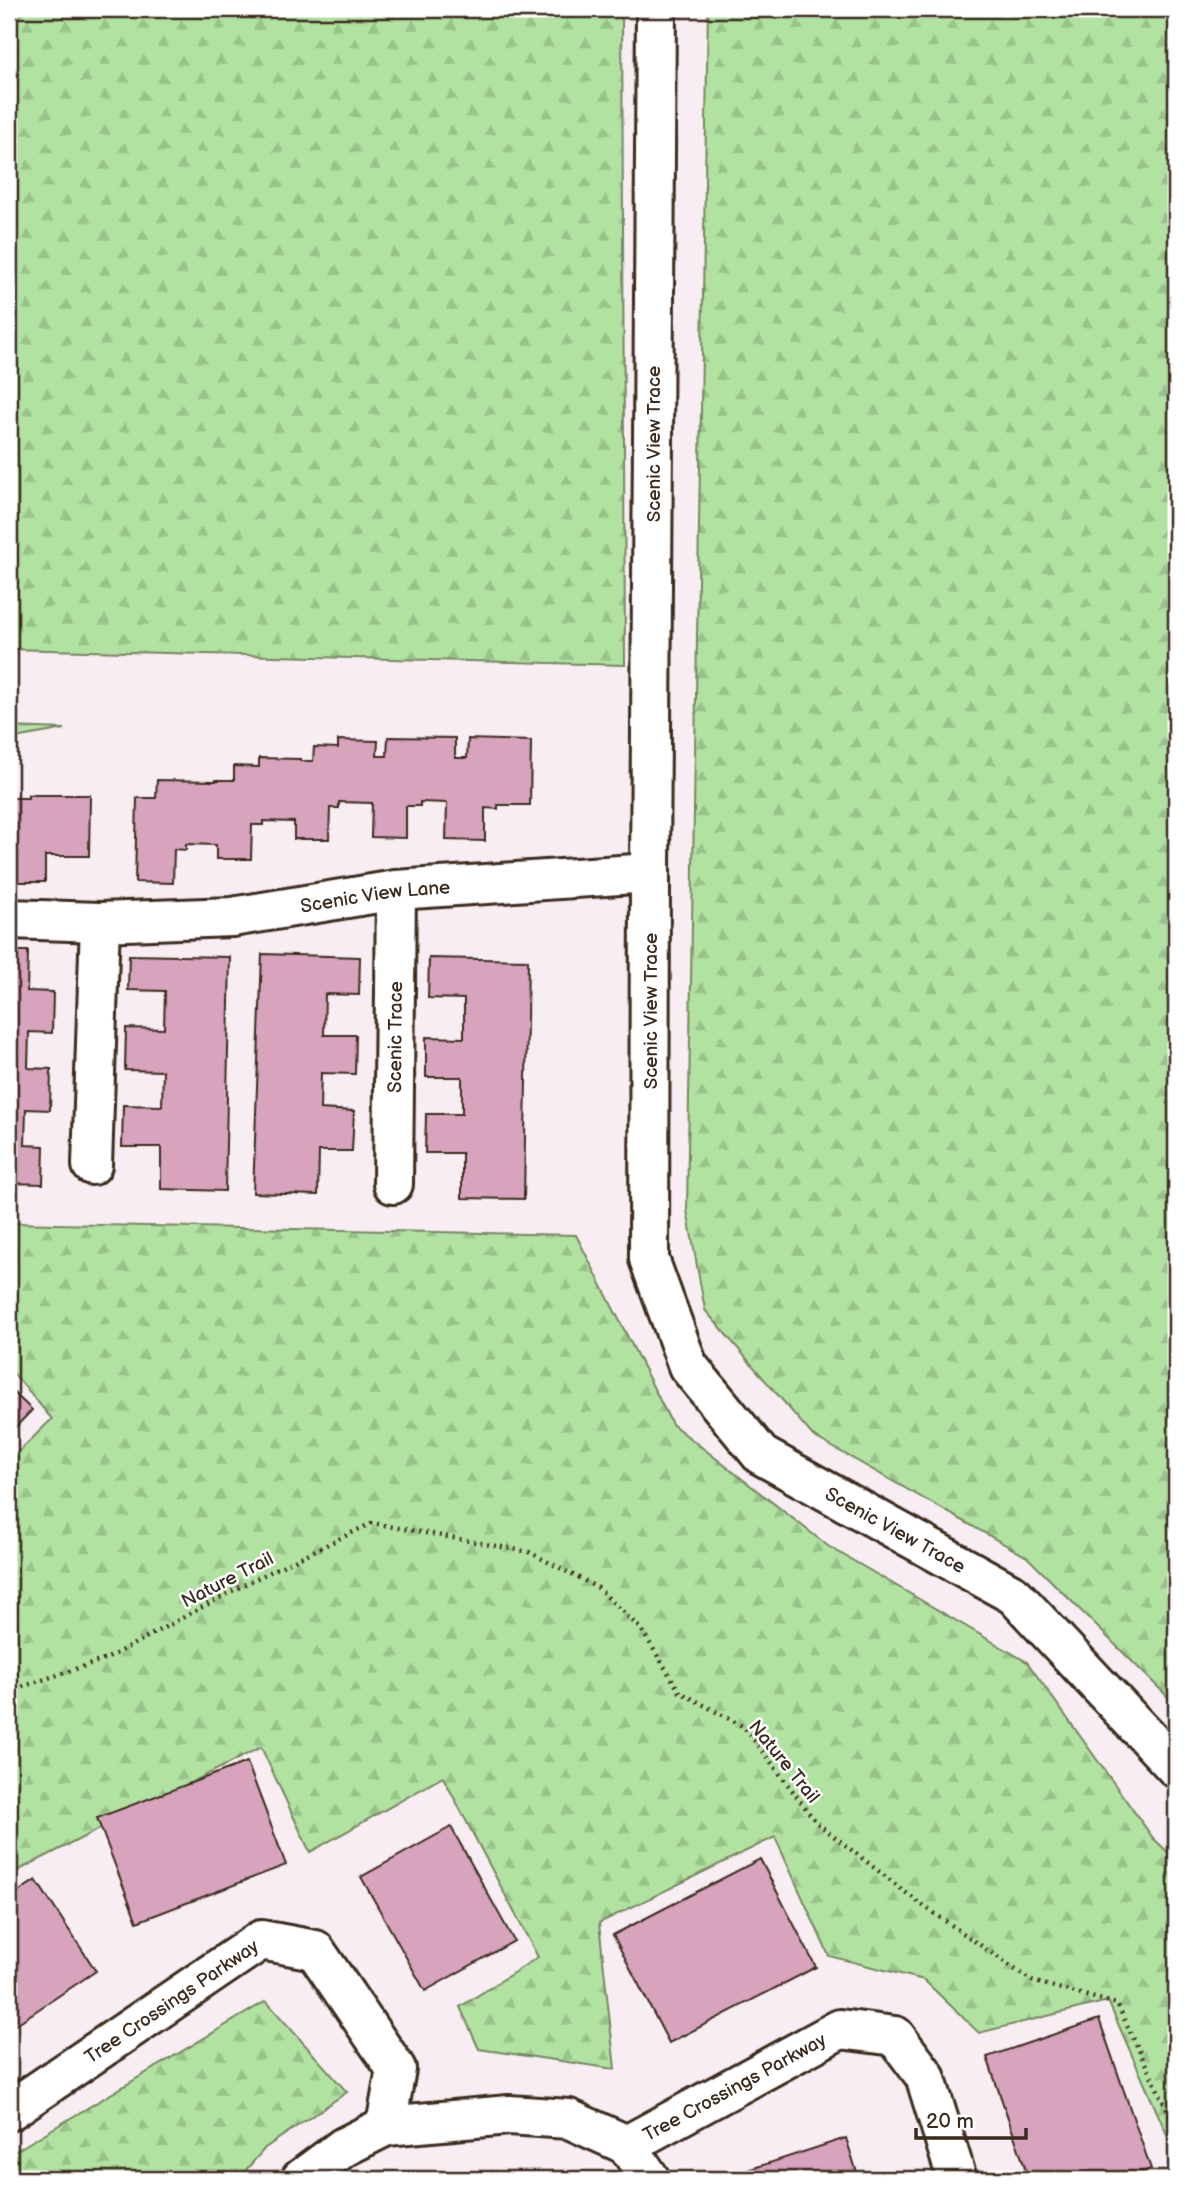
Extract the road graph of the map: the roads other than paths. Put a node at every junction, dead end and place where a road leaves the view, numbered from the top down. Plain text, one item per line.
1 (656, 9) edge
2 (650, 873) junction
3 (396, 890) junction
4 (9, 919) edge
5 (100, 922) junction
6 (92, 1165) dead end
7 (393, 1184) dead end
8 (1176, 1768) edge
9 (9, 2111) edge
10 (386, 2126) junction
11 (626, 2145) junction
12 (301, 2179) edge
13 (650, 2179) edge
14 (957, 2179) edge

1 - 2 street, Scenic View Trace
2 - 3 street, Scenic View Lane
2 - 8 street, Scenic View Trace
3 - 5 street, Scenic View Lane
3 - 7 street, Scenic Trace
4 - 5 street, Scenic View Lane
5 - 6 street
9 - 10 street, Tree Crossings Parkway
10 - 11 street, Tree Crossings Parkway
10 - 12 street, Tree Crossings Parkway
11 - 13 street, Tree Crossings Parkway
11 - 14 street, Tree Crossings Parkway

